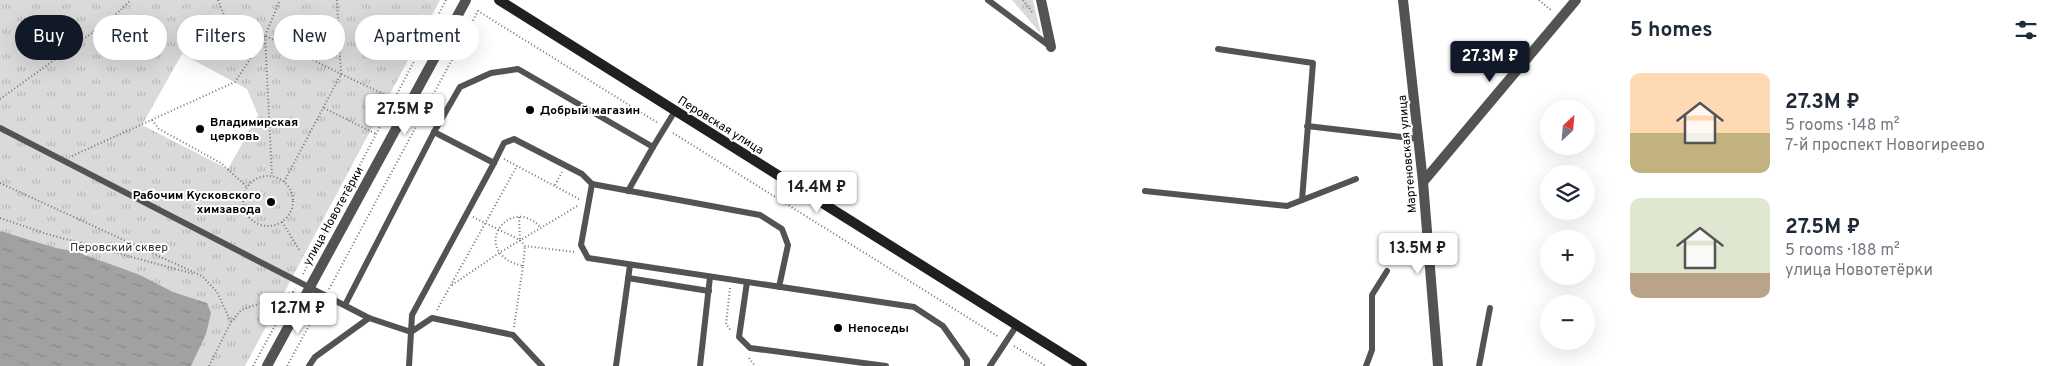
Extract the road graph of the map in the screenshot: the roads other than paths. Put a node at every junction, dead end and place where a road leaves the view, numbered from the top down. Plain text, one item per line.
1 (466, 0) edge
2 (499, 0) edge
3 (988, 0) edge
4 (1041, 0) edge
5 (1403, 0) edge
6 (1576, 0) edge
7 (1051, 46) joint
8 (1218, 49) dead end
9 (675, 111) junction
10 (1307, 126) junction
11 (0, 128) edge
12 (434, 132) junction
13 (1418, 139) junction
14 (653, 147) junction
15 (494, 163) junction
16 (1356, 179) dead end
17 (1423, 182) junction
18 (592, 184) junction
19 (628, 191) junction
20 (1145, 191) dead end
21 (1302, 200) junction
22 (630, 265) junction
23 (1387, 271) dead end
24 (710, 277) junction
25 (628, 278) junction
26 (747, 282) junction
27 (309, 287) junction
28 (779, 287) junction
29 (709, 291) junction
30 (345, 305) junction
31 (1490, 308) dead end
32 (369, 318) junction
33 (1017, 325) junction
34 (411, 332) junction
35 (267, 366) edge
36 (309, 366) edge
37 (409, 366) edge
38 (542, 366) edge
39 (616, 366) edge
40 (700, 366) edge
41 (886, 366) edge
42 (967, 366) edge
43 (990, 366) edge
44 (1082, 366) edge
45 (1366, 366) edge
46 (1438, 366) edge
47 (1479, 366) edge

1 - 27 street, улица Новотетёрки
2 - 9 main road, Перовская улица
3 - 7 lane
4 - 7 street
5 - 13 street, Мартеновская улица
6 - 17 street
8 - 10 lane
9 - 14 lane
9 - 33 main road, Перовская улица
10 - 13 lane
10 - 21 lane
11 - 27 lane
12 - 14 lane
12 - 15 lane
12 - 30 lane
13 - 17 street, Мартеновская улица
14 - 19 lane
15 - 18 lane
15 - 34 lane
16 - 21 lane
17 - 46 street, Мартеновская улица
18 - 19 lane
18 - 22 lane
19 - 28 lane
20 - 21 lane
22 - 24 lane
22 - 25 lane
23 - 45 lane
24 - 26 lane
24 - 29 lane
25 - 29 lane
25 - 39 lane
26 - 28 lane
26 - 41 lane
27 - 30 lane
27 - 35 street, улица Новотетёрки
28 - 42 lane
29 - 40 lane
30 - 32 lane
31 - 47 lane
32 - 34 lane
32 - 36 lane
33 - 43 lane
33 - 44 main road, Перовская улица
34 - 37 lane
34 - 38 lane

